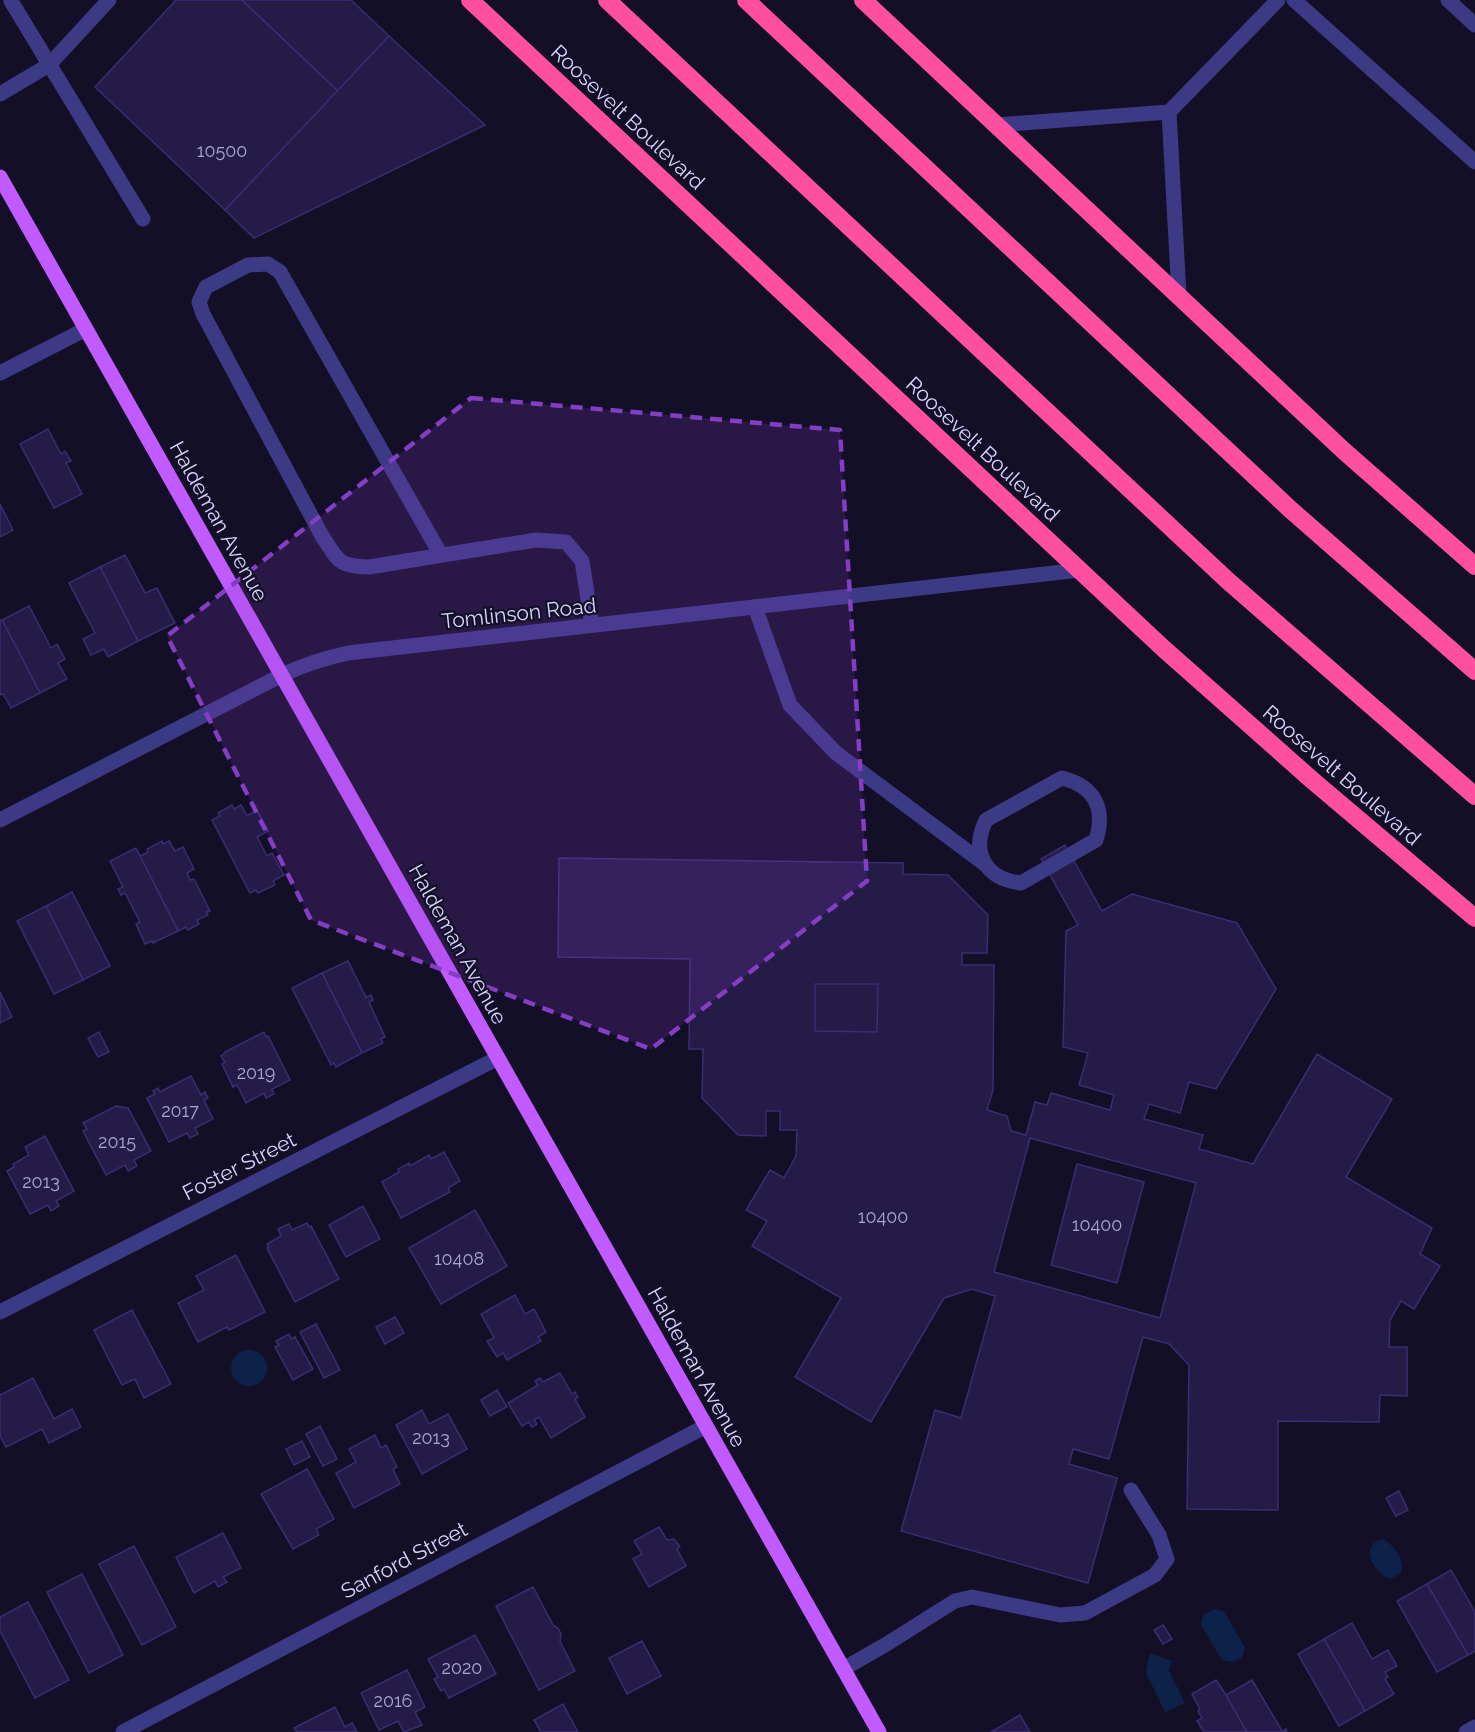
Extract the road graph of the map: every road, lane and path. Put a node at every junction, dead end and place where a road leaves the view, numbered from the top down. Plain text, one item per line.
1 (109, 0) edge
2 (470, 0) edge
3 (607, 0) edge
4 (746, 0) edge
5 (863, 0) edge
6 (1278, 0) edge
7 (1294, 0) edge
8 (1448, 0) edge
9 (7, 3) edge
10 (1475, 25) edge
11 (49, 65) junction
12 (0, 94) edge
13 (1169, 112) junction
14 (996, 125) junction
15 (1475, 162) edge
16 (0, 177) edge
17 (143, 219) dead end
18 (1179, 296) junction
19 (86, 329) junction
20 (0, 373) edge
21 (441, 555) junction
22 (1475, 566) edge
23 (1080, 570) junction
24 (755, 607) junction
25 (592, 625) junction
26 (1475, 671) edge
27 (282, 675) junction
28 (1475, 796) edge
29 (0, 820) edge
30 (986, 866) junction
31 (1475, 918) edge
32 (498, 1058) junction
33 (0, 1312) edge
34 (706, 1426) junction
35 (1131, 1490) dead end
36 (843, 1669) junction
37 (1475, 1727) edge
38 (123, 1732) edge
39 (879, 1732) edge
40 (1466, 1732) edge

1 - 11 street
2 - 23 highway, Roosevelt Boulevard
3 - 28 highway
4 - 26 highway
5 - 14 highway
6 - 13 street
7 - 15 street
8 - 10 street
9 - 11 street
11 - 12 street
11 - 17 street
13 - 14 street
13 - 18 street
14 - 18 highway
16 - 19 main road, Haldeman Avenue
18 - 22 highway
19 - 20 street
19 - 27 main road, Haldeman Avenue
21 - 21 street
21 - 25 street
23 - 24 street, Tomlinson Road
23 - 31 highway, Roosevelt Boulevard
24 - 25 street, Tomlinson Road
24 - 30 street
25 - 27 street, Tomlinson Road
27 - 29 street, Tomlinson Road
27 - 32 main road, Haldeman Avenue
30 - 30 street
32 - 33 street, Foster Street
32 - 34 main road, Haldeman Avenue
34 - 36 main road, Haldeman Avenue
34 - 38 street, Sanford Street
35 - 36 street
36 - 39 main road, Haldeman Avenue
37 - 40 street

